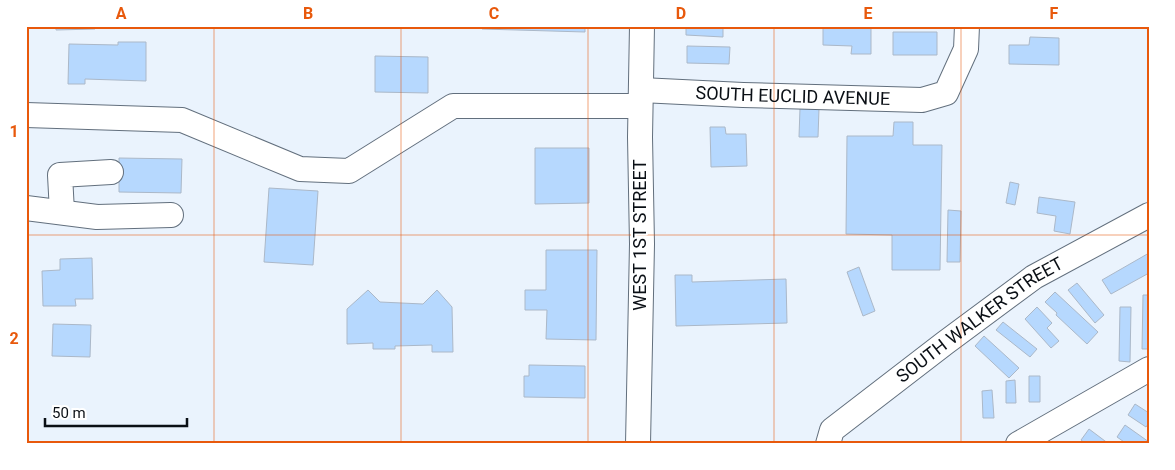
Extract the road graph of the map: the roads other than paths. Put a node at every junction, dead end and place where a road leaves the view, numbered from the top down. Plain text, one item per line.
1 (642, 26) edge
2 (967, 26) edge
3 (640, 98) junction
4 (26, 115) edge
5 (111, 172) dead end
6 (26, 208) edge
7 (62, 212) junction
8 (172, 215) dead end
9 (1149, 215) edge
10 (1149, 369) edge
11 (638, 444) edge
12 (828, 444) edge
13 (1018, 444) edge

1 - 3 street, WEST 1ST STREET
2 - 3 street, SOUTH EUCLID AVENUE
3 - 4 street, SOUTH EUCLID AVENUE
3 - 11 street, WEST 1ST STREET
5 - 7 street
6 - 7 street
7 - 8 street
9 - 12 street, SOUTH WALKER STREET
10 - 13 street

